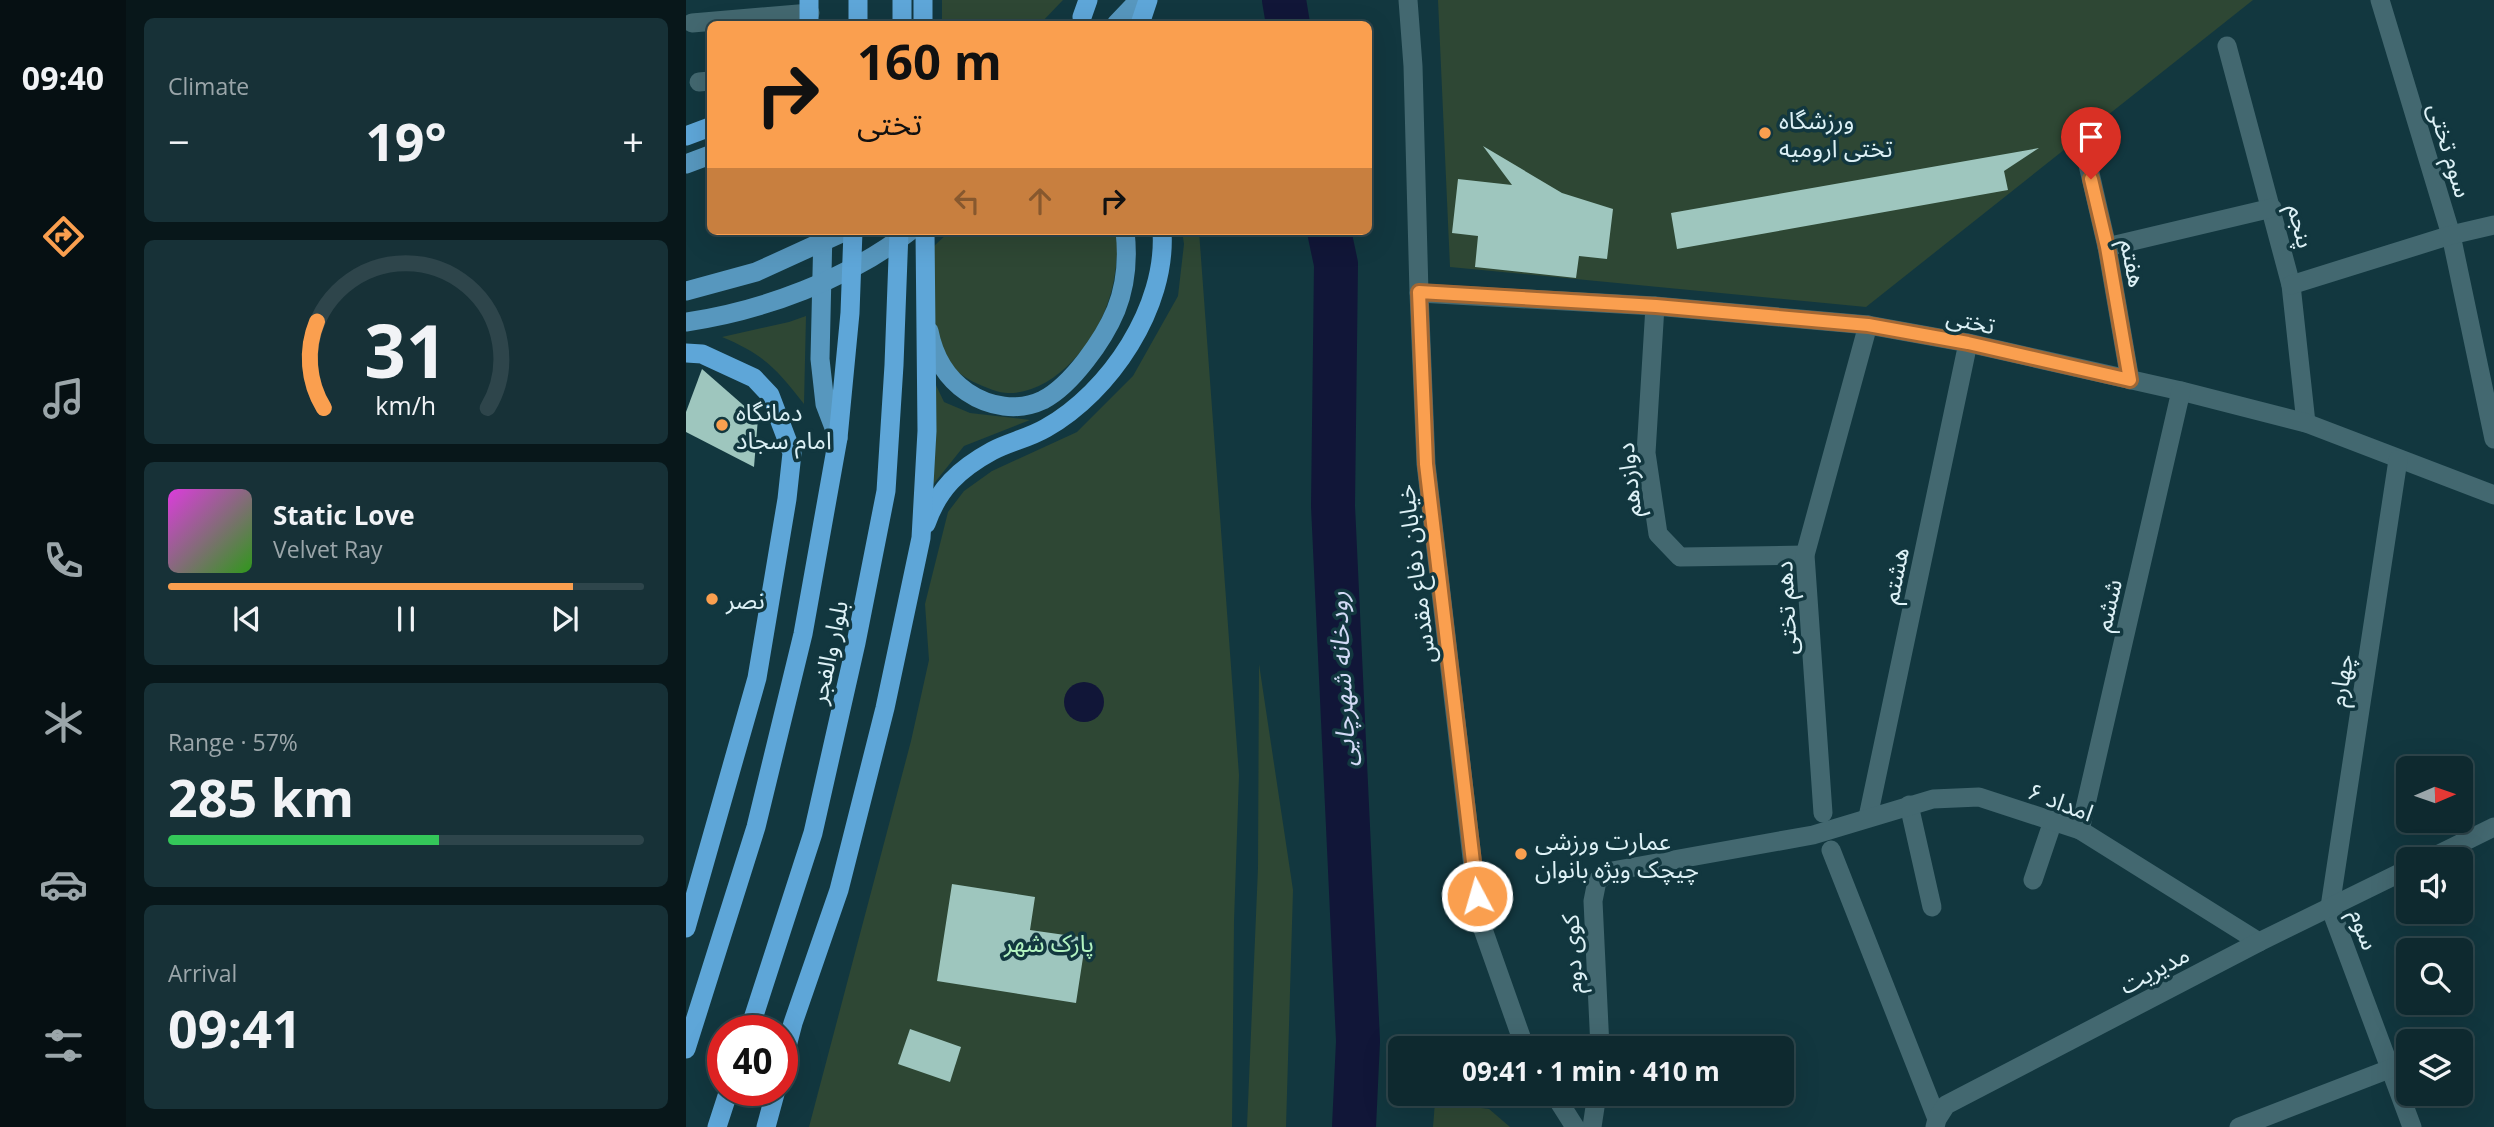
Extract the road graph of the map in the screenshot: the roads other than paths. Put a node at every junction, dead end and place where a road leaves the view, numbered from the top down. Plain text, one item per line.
1 (858, 0) edge
2 (902, 0) edge
3 (923, 0) edge
4 (1097, 0) edge
5 (1139, 0) edge
6 (1149, 0) edge
7 (1408, 0) edge
8 (2380, 0) edge
9 (809, 13) edge
10 (1081, 14) edge
11 (715, 21) edge
12 (858, 21) edge
13 (902, 21) edge
14 (923, 21) edge
15 (1119, 21) edge
16 (1141, 21) edge
17 (707, 22) edge
18 (692, 23) dead end
19 (2227, 46) dead end
20 (707, 128) edge
21 (686, 136) edge
22 (707, 156) edge
23 (2086, 156) dead end
24 (686, 164) edge
25 (2272, 208) junction
26 (2494, 225) edge
27 (2451, 234) junction
28 (823, 235) edge
29 (837, 235) edge
30 (853, 235) edge
31 (899, 235) edge
32 (905, 235) edge
33 (925, 235) edge
34 (1125, 235) edge
35 (1162, 235) edge
36 (2107, 247) junction
37 (2291, 285) junction
38 (686, 291) edge
39 (1419, 292) junction
40 (1656, 306) junction
41 (926, 316) junction
42 (686, 322) edge
43 (1868, 325) junction
44 (1968, 343) junction
45 (686, 353) edge
46 (2130, 380) junction
47 (2180, 391) junction
48 (2306, 423) junction
49 (838, 438) junction
50 (2494, 439) edge
51 (2398, 460) junction
52 (2494, 495) edge
53 (920, 538) junction
54 (1805, 555) junction
55 (1909, 805) junction
56 (1868, 817) junction
57 (2053, 821) junction
58 (1823, 822) junction
59 (2494, 827) edge
60 (2080, 830) junction
61 (2453, 847) edge
62 (1830, 850) dead end
63 (2396, 875) edge
64 (2033, 880) dead end
65 (1932, 907) dead end
66 (2330, 907) junction
67 (686, 928) edge
68 (2259, 942) junction
69 (754, 1015) edge
70 (796, 1015) edge
71 (1521, 1036) edge
72 (1599, 1036) edge
73 (686, 1049) edge
74 (2392, 1068) junction
75 (724, 1106) edge
76 (772, 1106) edge
77 (1562, 1106) edge
78 (1595, 1106) edge
79 (1936, 1123) edge
80 (717, 1127) edge
81 (766, 1127) edge
82 (1576, 1127) edge
83 (1592, 1127) edge
84 (2239, 1127) edge
85 (2412, 1127) edge

1 - 12 highway
2 - 13 highway
3 - 14 highway
4 - 10 main road
5 - 15 main road
6 - 16 highway
7 - 39 street, خیابان دفاع مقدس
8 - 27 street, سوم تختی
9 - 11 street
17 - 18 street
19 - 25 street, پنجم
20 - 21 highway
22 - 24 main road
23 - 36 street, هفتم
25 - 36 street
25 - 37 street, پنجم
26 - 27 street
27 - 37 street
27 - 50 street, سوم تختی
28 - 49 main road
29 - 38 main road
30 - 49 highway, بلوار والفجر
31 - 69 highway, بلوار والفجر
32 - 42 main road
33 - 41 highway
34 - 41 main road
35 - 53 highway
36 - 46 street, هفتم
37 - 48 street, پنجم
39 - 40 street, تختی
39 - 71 street, خیابان دفاع مقدس
40 - 43 street, تختی
40 - 54 street, دوازدهم
41 - 53 highway
43 - 44 street, تختی
43 - 54 street, دهم تختی
44 - 46 street, تختی
44 - 56 street, هشتم
45 - 67 highway
46 - 47 street, تختی
47 - 48 street, تختی
47 - 60 street, ششم
48 - 51 street, تختی
49 - 73 highway, بلوار والفجر
51 - 52 street, تختی
51 - 66 street, چهارم
53 - 70 highway
54 - 58 street, دهم تختی
55 - 56 street, امداد ۶
55 - 57 street, امداد ۶
55 - 65 street
56 - 58 street, امداد ۶
57 - 60 street, امداد ۶
57 - 64 street
58 - 72 street, کوی دوم
59 - 61 street
60 - 68 street, امداد ۶
62 - 79 street
63 - 66 street, مدیریت
66 - 68 street, مدیریت
66 - 74 street, سوم
68 - 79 street, مدیریت
74 - 84 street
74 - 85 street, سوم
75 - 80 highway
76 - 81 highway
77 - 82 street
78 - 83 street

